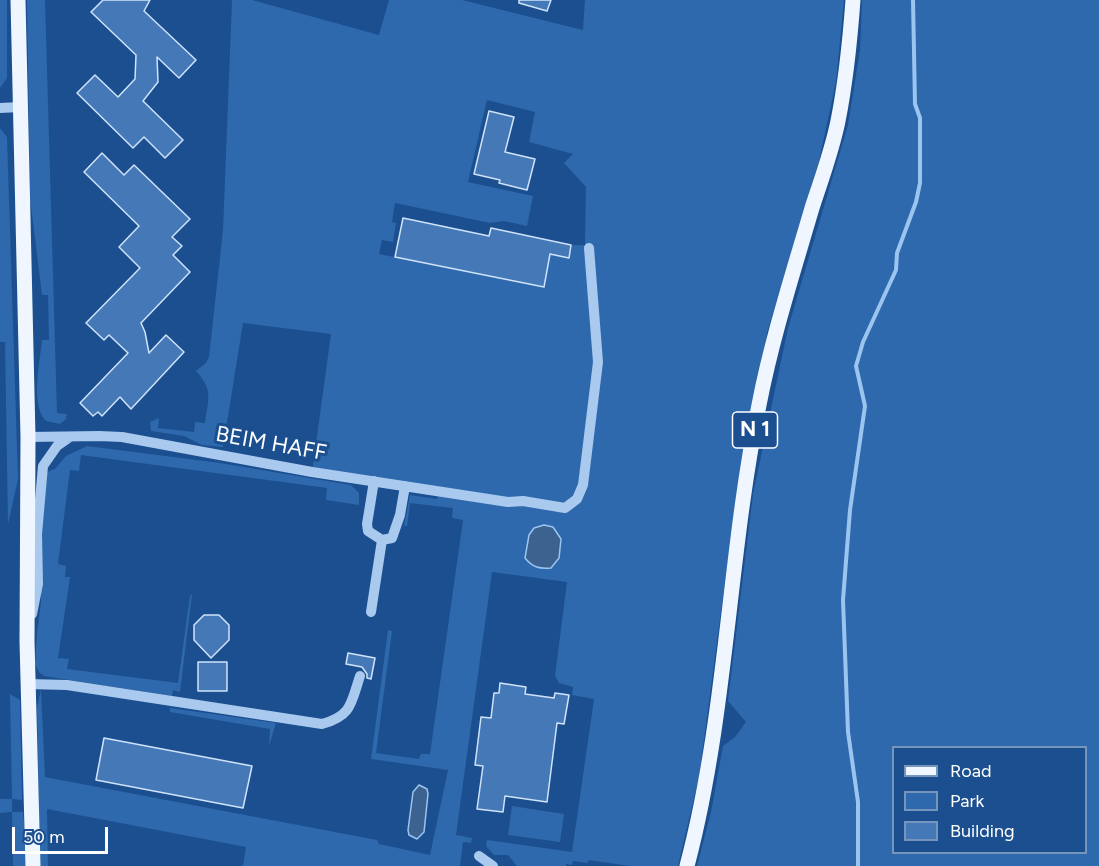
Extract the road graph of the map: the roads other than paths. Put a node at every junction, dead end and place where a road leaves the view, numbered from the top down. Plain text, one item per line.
1 (18, 0) edge
2 (853, 0) edge
3 (20, 107) junction
4 (0, 108) edge
5 (588, 248) dead end
6 (73, 436) junction
7 (28, 437) junction
8 (374, 481) junction
9 (405, 486) junction
10 (382, 540) junction
11 (371, 612) dead end
12 (27, 641) junction
13 (360, 676) dead end
14 (28, 684) junction
15 (479, 856) dead end
16 (33, 866) edge
17 (493, 866) edge
18 (687, 866) edge

1 - 3 main road
2 - 18 main road, N 1
3 - 4 street
3 - 7 main road
5 - 9 street, BEIM HAFF
6 - 7 street, BEIM HAFF
6 - 8 street, BEIM HAFF
6 - 12 street
7 - 12 main road
8 - 9 street, BEIM HAFF
8 - 10 street
9 - 10 street
10 - 11 street
12 - 14 main road
13 - 14 street
14 - 16 main road
15 - 17 street

